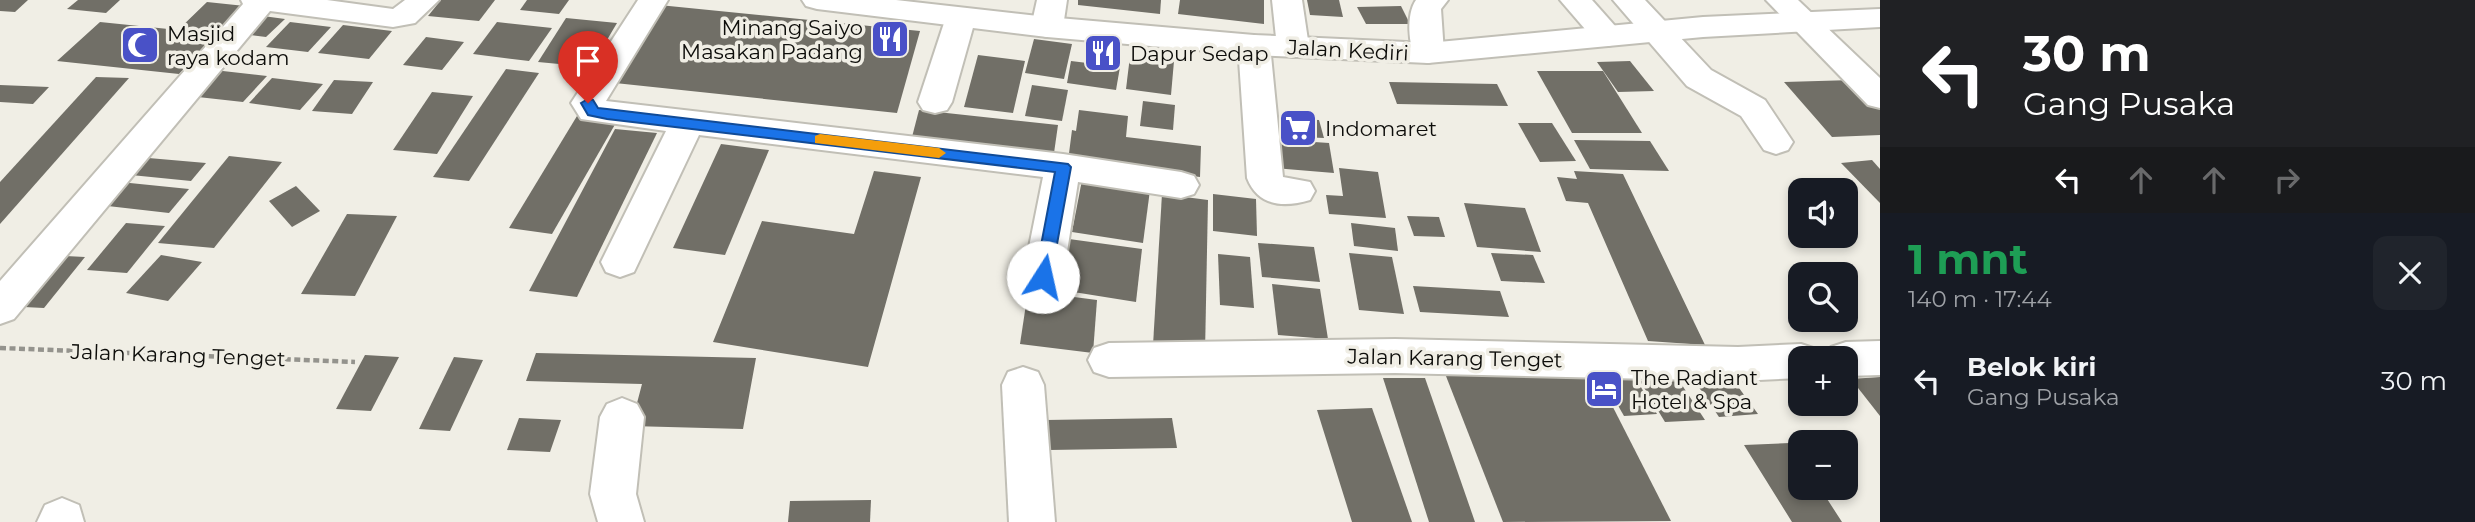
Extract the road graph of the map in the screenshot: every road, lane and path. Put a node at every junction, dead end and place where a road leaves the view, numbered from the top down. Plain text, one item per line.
1 (424, 0) edge
2 (653, 0) edge
3 (817, 0) edge
4 (1287, 0) edge
5 (1433, 0) edge
6 (1575, 0) edge
7 (1628, 0) edge
8 (259, 1) edge
9 (1791, 10) edge
10 (1049, 14) edge
11 (961, 17) junction
12 (1880, 18) edge
13 (1655, 32) junction
14 (1608, 36) junction
15 (1254, 45) junction
16 (1293, 47) junction
17 (1428, 53) junction
18 (1880, 97) edge
19 (935, 102) dead end
20 (687, 124) junction
21 (1776, 142) dead end
22 (1063, 167) junction
23 (1181, 185) dead end
24 (1297, 191) dead end
25 (620, 262) dead end
26 (1043, 277) dead end
27 (0, 308) edge
28 (0, 348) edge
29 (1880, 358) edge
30 (1858, 359) edge
31 (1109, 360) dead end
32 (355, 362) dead end
33 (1788, 362) edge
34 (1023, 385) dead end
35 (622, 417) dead end
36 (621, 522) edge
37 (1032, 522) edge

1 - 8 street
2 - 20 street
3 - 11 street, Jalan Kediri
4 - 16 street
5 - 17 street
6 - 14 street
7 - 13 street
8 - 27 street
9 - 12 street, Jalan Kediri
9 - 13 street, Jalan Kediri
9 - 18 street
10 - 11 street, Jalan Kediri
10 - 15 street, Jalan Kediri
11 - 19 street
13 - 14 street, Jalan Kediri
13 - 21 street
14 - 17 street, Jalan Kediri
15 - 16 street, Jalan Kediri
15 - 24 street
16 - 17 street, Jalan Kediri
20 - 22 street
20 - 25 street
22 - 23 street
22 - 26 street
28 - 32 path, Jalan Karang Tenget
29 - 30 street
31 - 33 street, Jalan Karang Tenget
34 - 37 street
35 - 36 street

